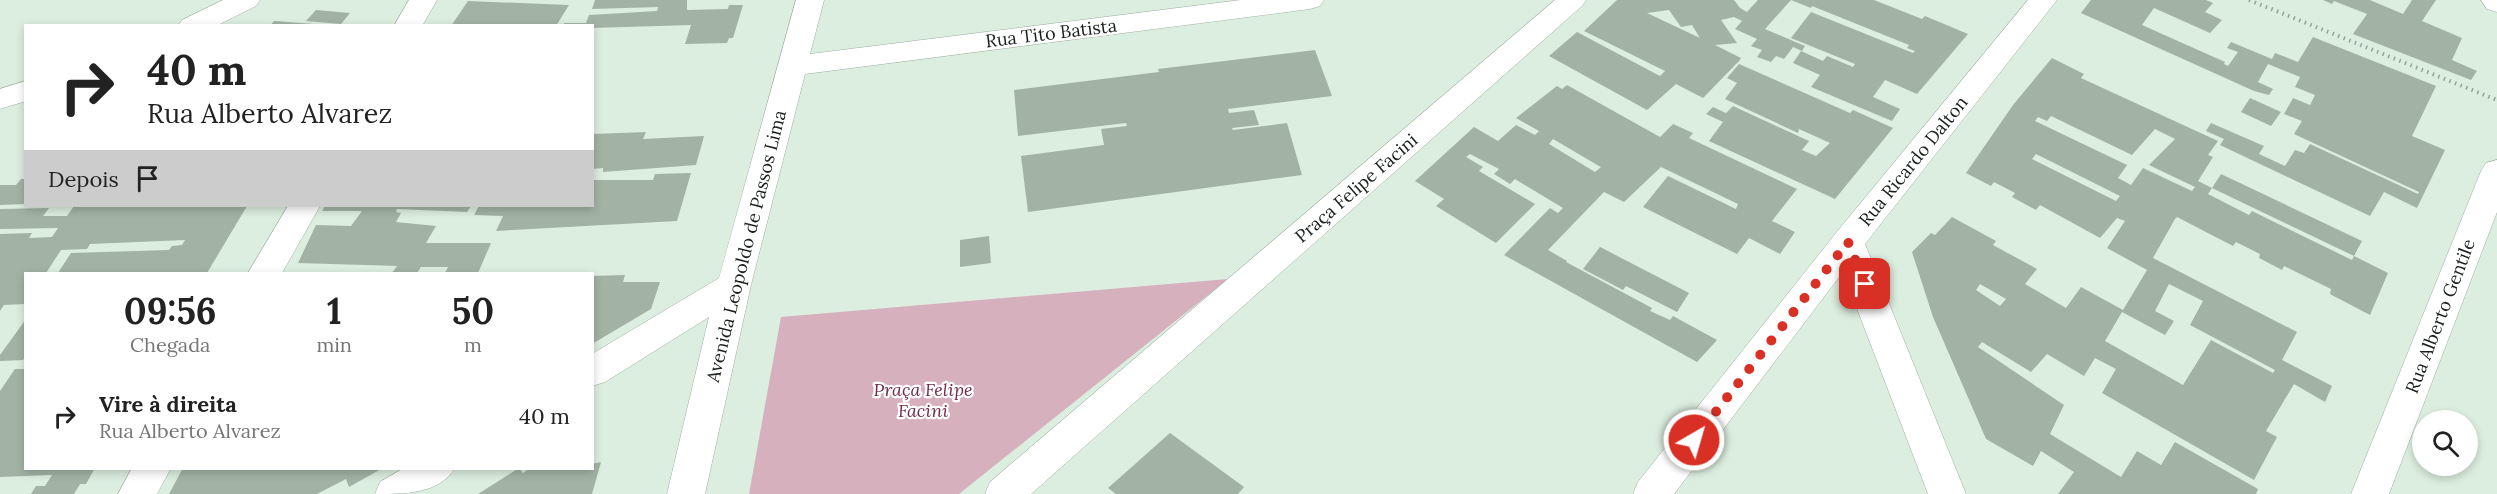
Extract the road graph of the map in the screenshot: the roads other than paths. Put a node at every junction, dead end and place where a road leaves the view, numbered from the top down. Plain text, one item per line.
1 (246, 0) edge
2 (423, 0) edge
3 (810, 0) edge
4 (1310, 0) edge
5 (1572, 0) edge
6 (2043, 0) edge
7 (196, 24) edge
8 (409, 24) edge
9 (791, 66) junction
10 (24, 92) edge
11 (0, 99) edge
12 (2497, 171) edge
13 (303, 207) edge
14 (1848, 242) junction
15 (266, 272) edge
16 (734, 285) junction
17 (594, 371) edge
18 (151, 470) edge
19 (433, 470) edge
20 (137, 494) edge
21 (394, 494) edge
22 (687, 494) edge
23 (1004, 494) edge
24 (1652, 494) edge
25 (1947, 494) edge
26 (2370, 494) edge

1 - 7 street
2 - 8 street
3 - 9 street, Avenida Leopoldo de Passos Lima
4 - 9 street, Rua Tito Batista
5 - 23 street, Praça Felipe Facini
6 - 14 street, Rua Ricardo Dalton
9 - 16 street, Avenida Leopoldo de Passos Lima
10 - 11 street
12 - 26 street, Rua Alberto Gentile
13 - 15 street
14 - 24 street, Rua Ricardo Dalton
14 - 25 street
16 - 17 street
16 - 22 street, Avenida Leopoldo de Passos Lima
18 - 20 street
19 - 21 street

